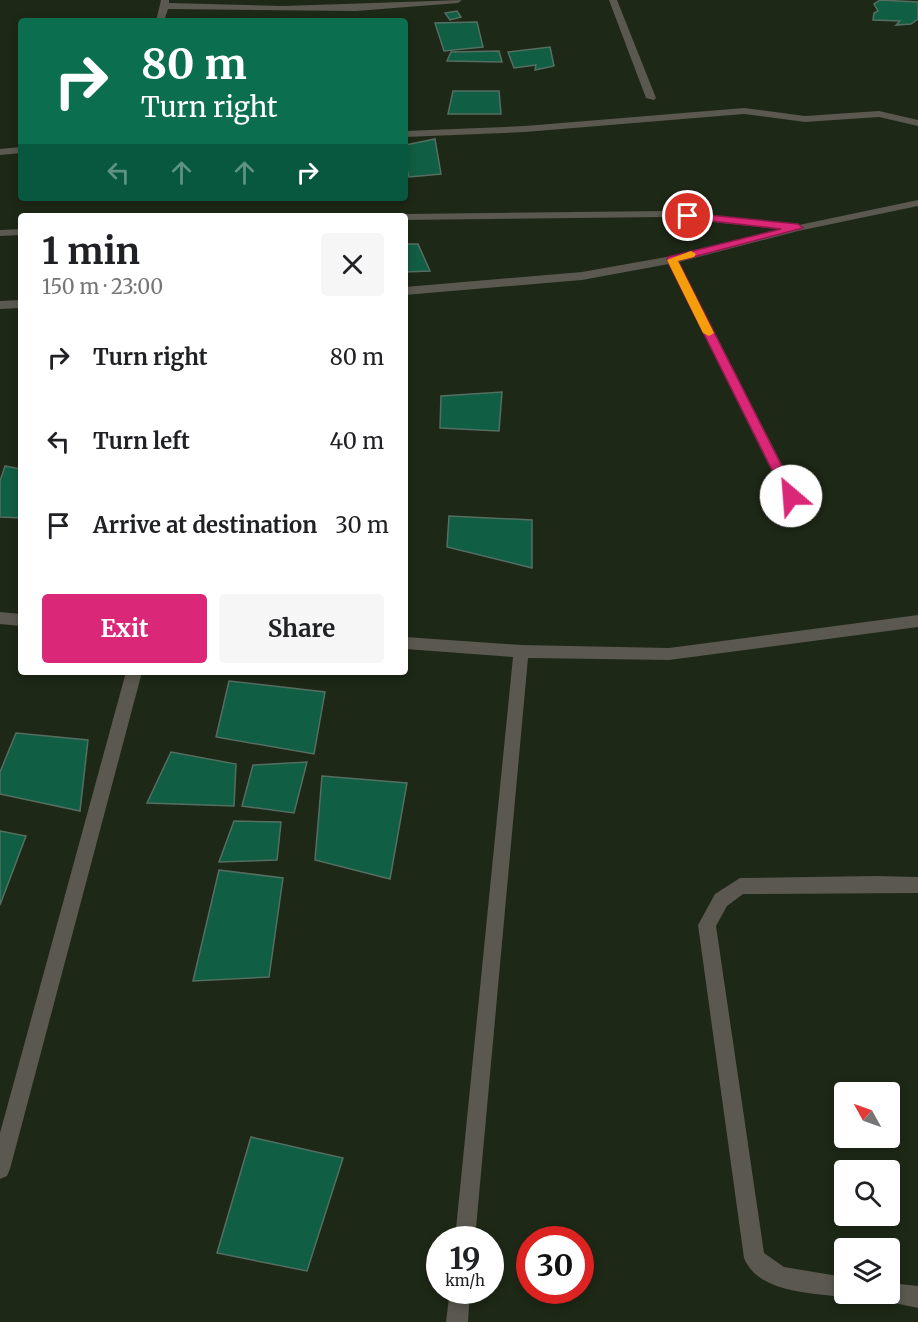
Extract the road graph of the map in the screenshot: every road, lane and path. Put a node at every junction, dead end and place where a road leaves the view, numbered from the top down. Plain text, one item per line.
1 (458, 0) edge
2 (613, 0) edge
3 (407, 2) edge
4 (164, 3) edge
5 (161, 18) edge
6 (651, 98) dead end
7 (918, 123) edge
8 (408, 134) edge
9 (18, 150) edge
10 (0, 152) edge
11 (918, 203) edge
12 (408, 217) edge
13 (798, 228) junction
14 (18, 232) edge
15 (0, 233) edge
16 (672, 260) junction
17 (408, 291) edge
18 (18, 304) edge
19 (0, 305) edge
20 (791, 496) dead end
21 (0, 618) edge
22 (18, 620) edge
23 (918, 621) edge
24 (408, 643) edge
25 (521, 651) junction
26 (133, 675) edge
27 (918, 885) edge
28 (0, 1169) edge
29 (466, 1226) edge
30 (834, 1286) edge
31 (900, 1295) edge
32 (918, 1297) edge
33 (459, 1304) edge
34 (457, 1322) edge

1 - 3 street
2 - 6 street
3 - 4 street
4 - 5 street
7 - 8 street
9 - 10 street
11 - 13 street
12 - 13 street
13 - 16 street
14 - 15 street
16 - 17 street
16 - 20 street
18 - 19 street
21 - 22 street
23 - 25 street
24 - 25 street
25 - 29 street
26 - 28 street
27 - 30 street
31 - 32 street
33 - 34 street

